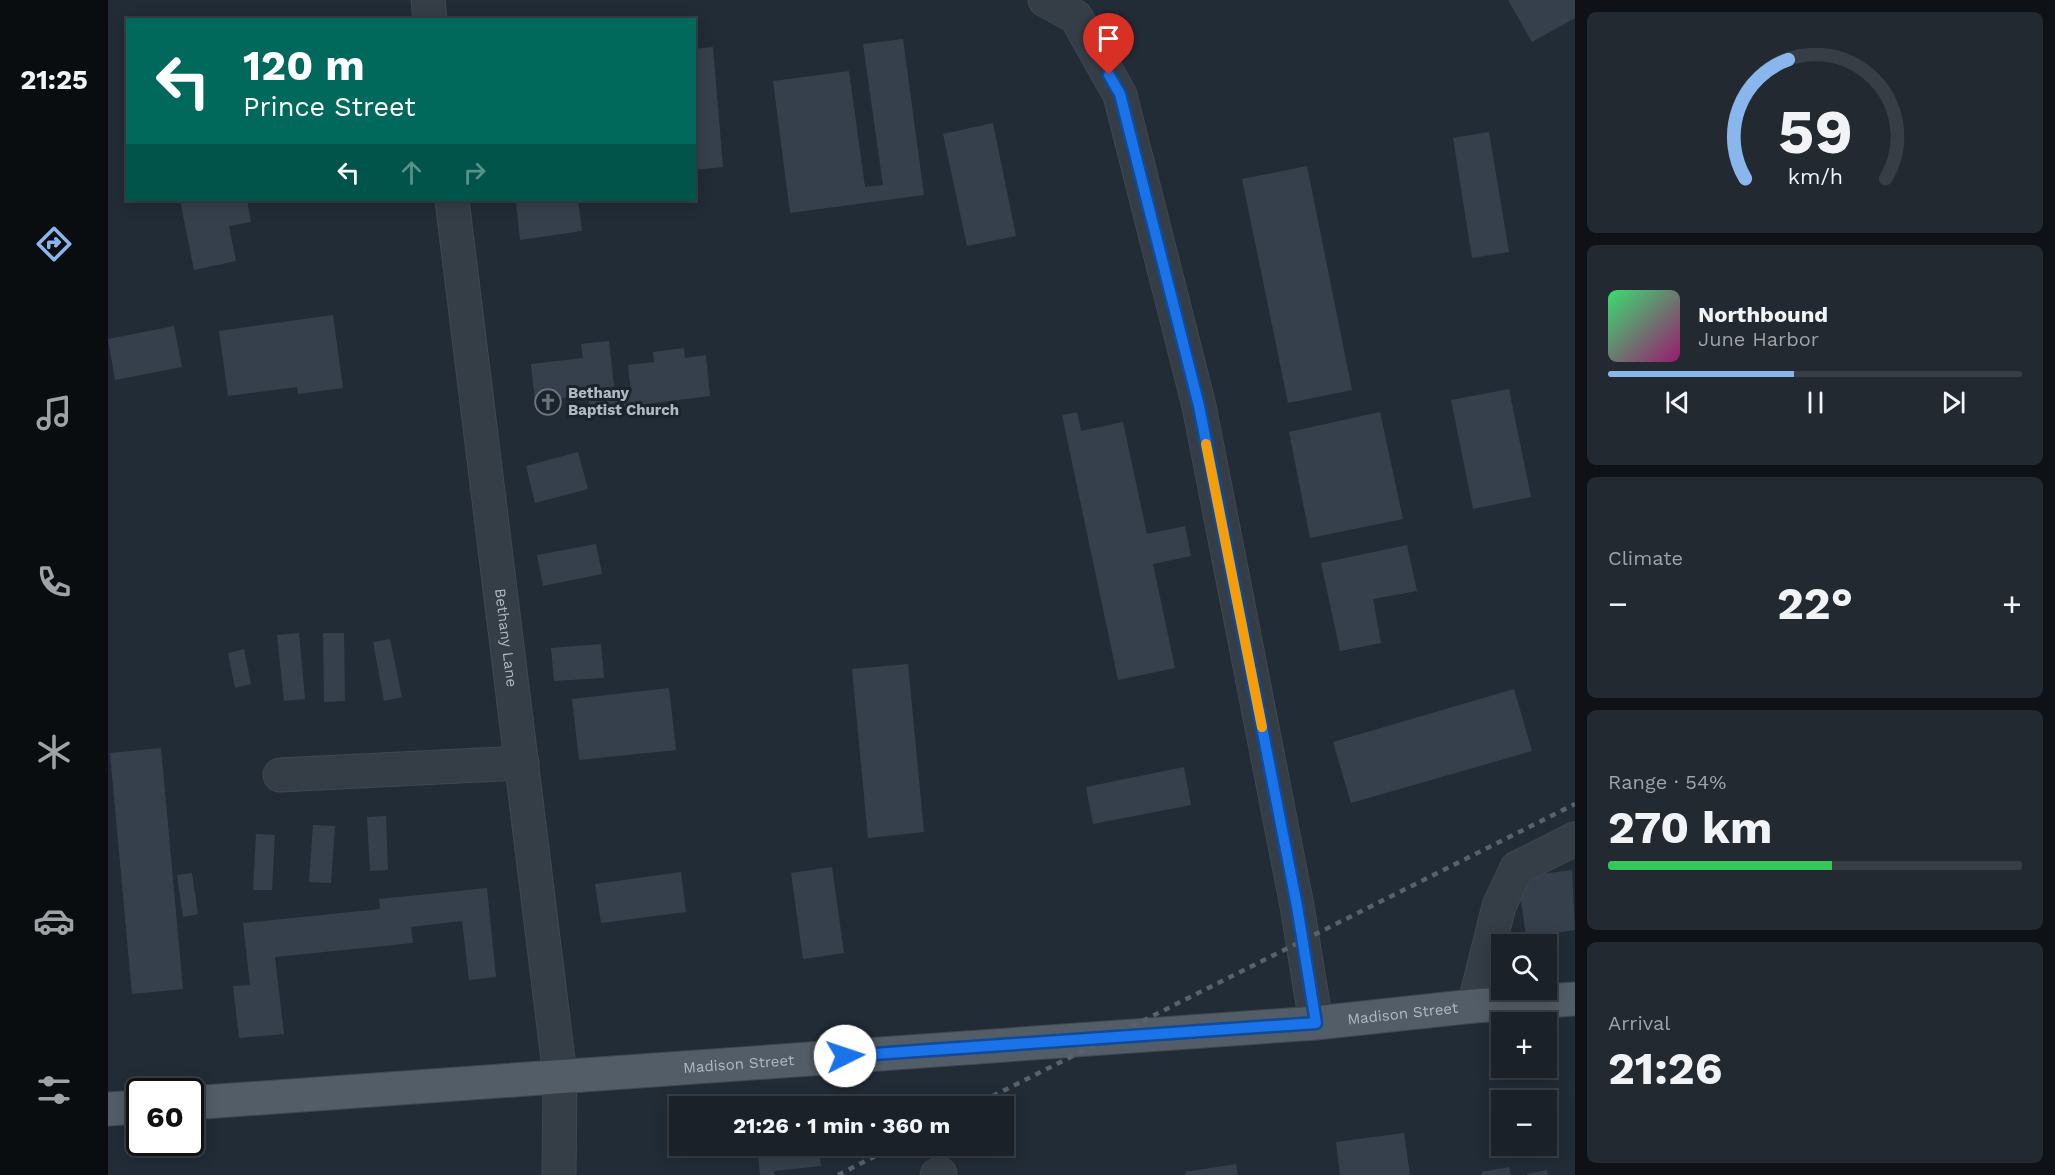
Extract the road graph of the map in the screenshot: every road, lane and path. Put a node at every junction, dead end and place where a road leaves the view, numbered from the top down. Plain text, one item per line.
1 (428, 0) edge
2 (1046, 0) edge
3 (430, 18) edge
4 (452, 201) edge
5 (522, 763) junction
6 (280, 774) dead end
7 (1575, 839) edge
8 (1575, 999) edge
9 (1474, 1006) junction
10 (1316, 1023) junction
11 (560, 1076) junction
12 (204, 1102) edge
13 (126, 1108) edge
14 (108, 1109) edge
15 (559, 1175) edge

1 - 3 street
2 - 10 street
4 - 5 street, Bethany Lane
5 - 6 street
5 - 11 street, Bethany Lane
7 - 9 street
8 - 9 main road, Madison Street
9 - 10 main road, Madison Street
10 - 11 main road, Madison Street
11 - 12 main road, Madison Street
11 - 15 street, Bethany Lane
13 - 14 main road

